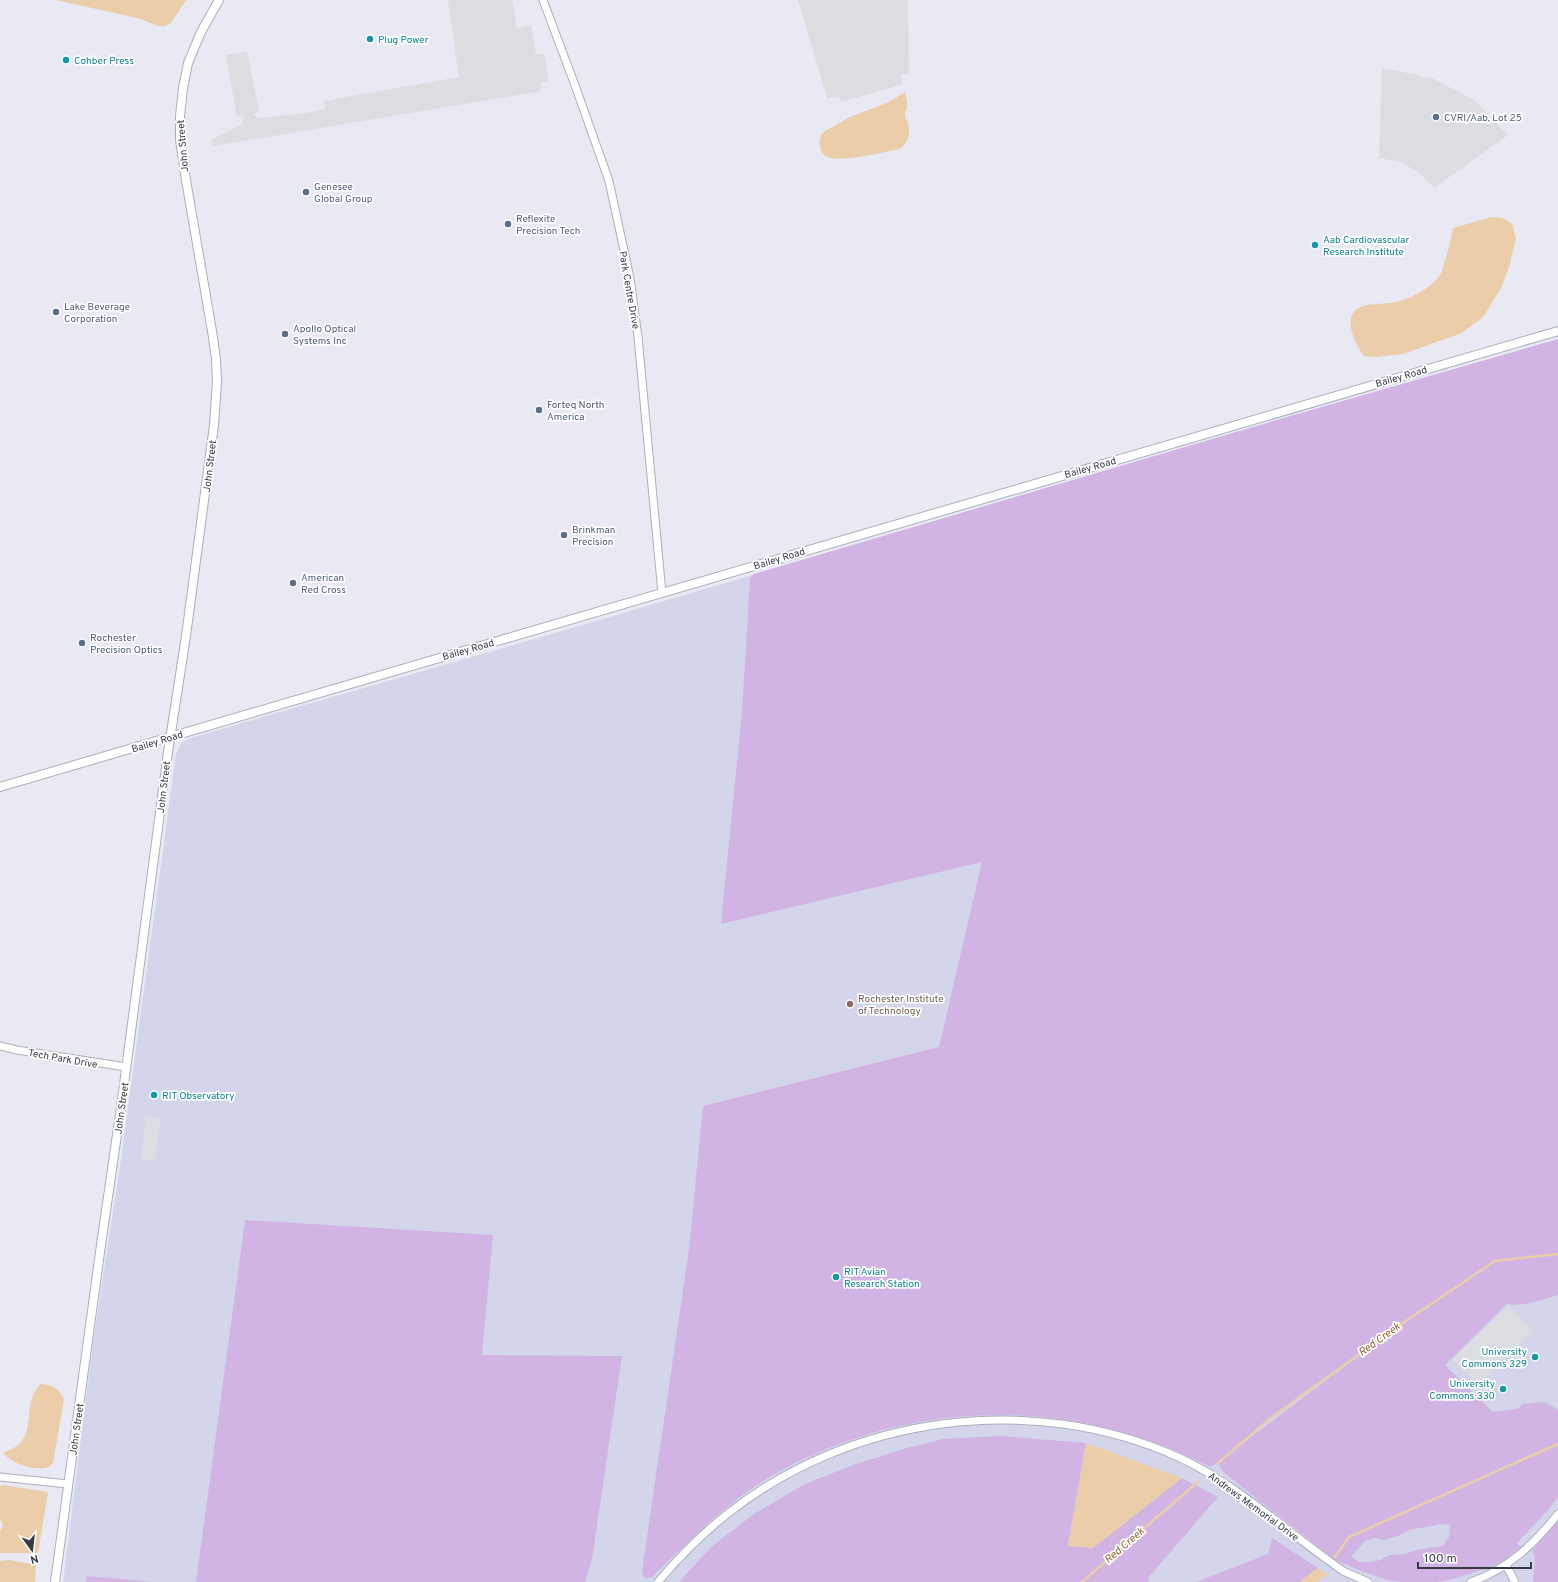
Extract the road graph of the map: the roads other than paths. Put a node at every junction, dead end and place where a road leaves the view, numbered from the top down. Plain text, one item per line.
1 (219, 0) edge
2 (543, 0) edge
3 (1558, 331) edge
4 (662, 593) junction
5 (170, 738) junction
6 (0, 788) edge
7 (0, 1046) edge
8 (126, 1067) junction
9 (0, 1477) edge
10 (68, 1484) junction
11 (1558, 1514) edge
12 (1506, 1565) junction
13 (55, 1582) edge
14 (658, 1582) edge
15 (1368, 1582) edge
16 (1471, 1582) edge
17 (1515, 1582) edge

1 - 5 street, John Street
2 - 4 street, Park Centre Drive
3 - 4 street, Bailey Road
4 - 5 street, Bailey Road
5 - 6 street, Bailey Road
5 - 8 street, John Street
7 - 8 street, Tech Park Drive
8 - 10 street, John Street
9 - 10 street
10 - 13 street, John Street
11 - 12 street
12 - 16 street
12 - 17 street
14 - 15 street, Andrews Memorial Drive

